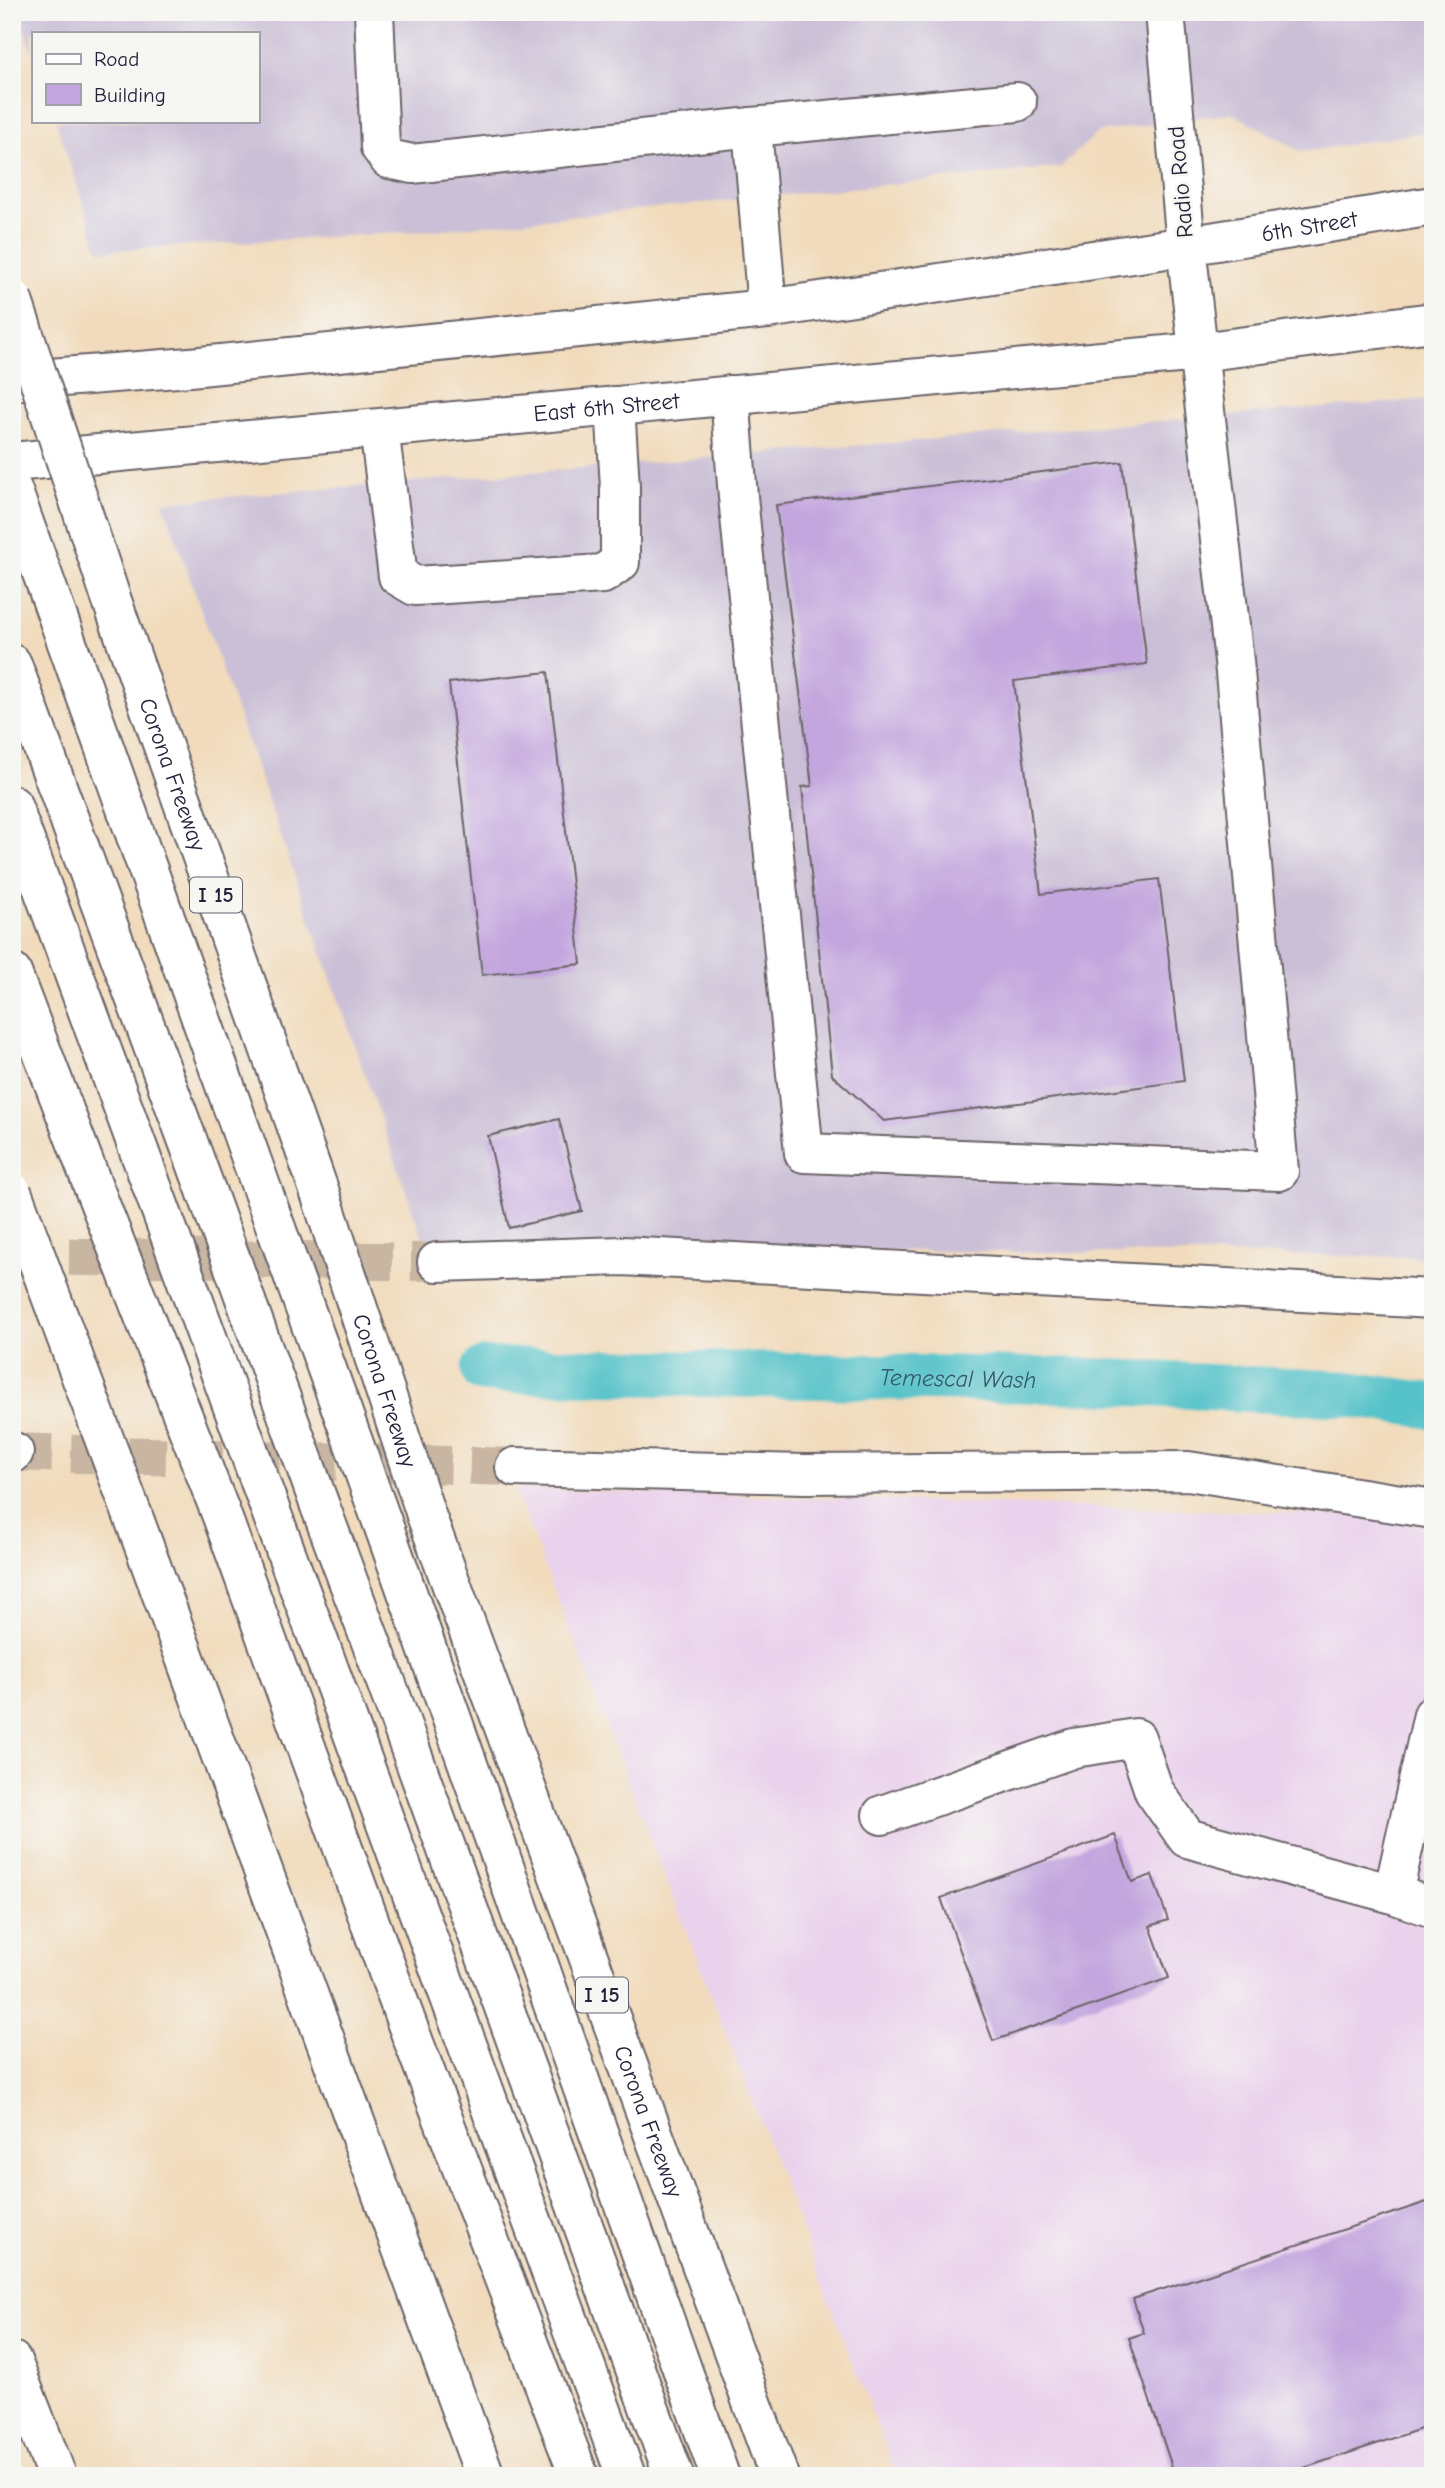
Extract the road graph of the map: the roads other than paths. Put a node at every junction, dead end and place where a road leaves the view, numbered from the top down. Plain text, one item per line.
1 (374, 12) edge
2 (1165, 12) edge
3 (1017, 102) dead end
4 (752, 127) junction
5 (1433, 206) edge
6 (1186, 246) junction
7 (12, 298) edge
8 (766, 309) junction
9 (1433, 322) edge
10 (1199, 352) junction
11 (12, 381) edge
12 (730, 395) junction
13 (615, 407) junction
14 (379, 429) junction
15 (12, 461) edge
16 (12, 489) edge
17 (12, 664) edge
18 (12, 805) edge
19 (12, 973) edge
20 (12, 1192) edge
21 (437, 1262) tunnel mouth
22 (1433, 1299) edge
23 (514, 1467) tunnel mouth
24 (1433, 1509) edge
25 (1433, 1715) edge
26 (882, 1815) dead end
27 (1393, 1894) junction
28 (1433, 1908) edge
29 (12, 2361) edge
30 (57, 2476) edge
31 (485, 2476) edge
32 (579, 2476) edge
33 (626, 2476) edge
34 (674, 2476) edge
35 (720, 2476) edge
36 (779, 2476) edge

1 - 4 main road
2 - 6 main road, Radio Road
3 - 4 main road
4 - 8 main road
5 - 6 main road, 6th Street
6 - 8 main road
6 - 10 main road, Radio Road
7 - 36 main road, Corona Freeway / I 15, bridge
8 - 11 main road
9 - 10 main road
10 - 12 main road, East 6th Street
10 - 12 main road, Radio Road
12 - 13 main road, East 6th Street
13 - 14 main road, East 6th Street
13 - 14 main road
14 - 15 main road, East 6th Street
16 - 35 main road, bridge
17 - 34 main road, bridge
18 - 33 main road, bridge
19 - 32 main road, bridge
20 - 31 main road, bridge
21 - 22 main road
23 - 24 main road
25 - 27 main road
26 - 27 main road
27 - 28 main road
29 - 30 main road

